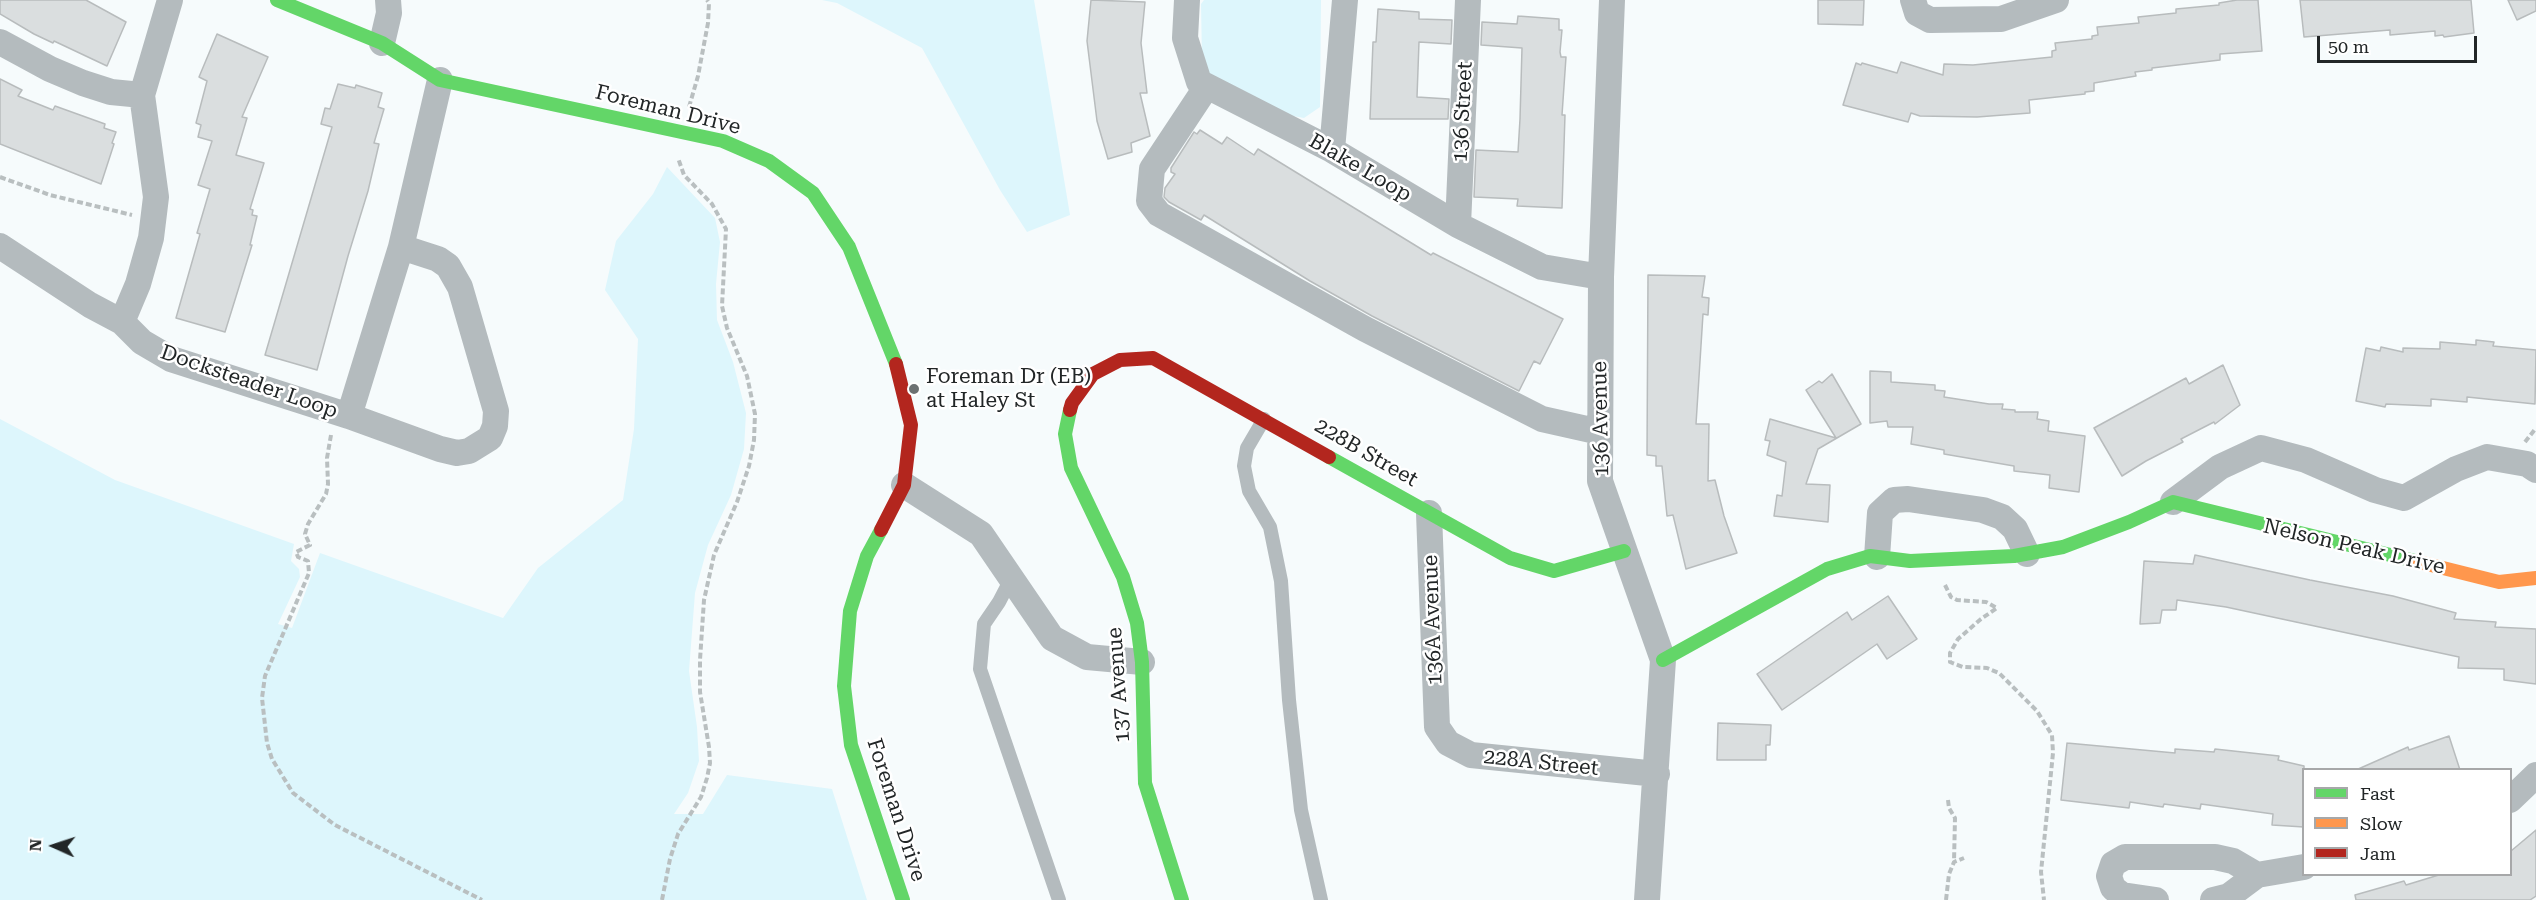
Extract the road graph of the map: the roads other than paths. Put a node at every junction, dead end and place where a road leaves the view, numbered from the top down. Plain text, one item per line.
1 (170, 0) edge
2 (277, 0) edge
3 (388, 0) edge
4 (1187, 0) edge
5 (1345, 0) edge
6 (1468, 0) edge
7 (1612, 0) edge
8 (1913, 0) edge
9 (2056, 0) edge
10 (0, 42) edge
11 (382, 43) junction
12 (440, 80) junction
13 (1207, 86) junction
14 (142, 94) junction
15 (1332, 150) junction
16 (1458, 225) junction
17 (0, 246) edge
18 (401, 247) junction
19 (1600, 278) junction
20 (122, 322) junction
21 (1093, 374) joint
22 (349, 416) junction
23 (1264, 419) junction
24 (1600, 432) junction
25 (2536, 470) edge
26 (904, 486) junction
27 (2173, 502) junction
28 (1430, 513) junction
29 (1624, 551) junction
30 (2027, 554) junction
31 (1877, 557) junction
32 (2536, 578) edge
33 (1011, 579) junction
34 (1662, 660) junction
35 (1142, 662) junction
36 (1437, 727) joint
37 (1657, 774) junction
38 (2536, 775) edge
39 (2512, 799) edge
40 (2302, 867) edge
41 (2257, 875) junction
42 (903, 900) edge
43 (1059, 900) edge
44 (1182, 900) edge
45 (1321, 900) edge
46 (1647, 900) edge
47 (2156, 900) edge
48 (2213, 900) edge

1 - 14 street
2 - 11 street, Foreman Drive
3 - 11 street
4 - 13 street
5 - 15 street
6 - 16 street, 136 Street
7 - 19 street, 136 Avenue
8 - 9 street
10 - 14 street
11 - 12 street, Foreman Drive
12 - 18 street
12 - 26 street, Foreman Drive
13 - 15 street, Blake Loop
13 - 24 street
14 - 20 street
15 - 16 street, Blake Loop
16 - 19 street, Blake Loop
17 - 20 street, Docksteader Loop
18 - 22 street
18 - 22 street, Docksteader Loop
19 - 24 street, 136 Avenue
20 - 22 street, Docksteader Loop
21 - 23 street, 228B Street
21 - 35 street, 137 Avenue
23 - 28 street, 228B Street
23 - 45 lane
24 - 29 street, 136 Avenue
25 - 27 street
26 - 33 street
26 - 42 street, Foreman Drive
27 - 30 street
27 - 32 street, Nelson Peak Drive
28 - 29 street, 228B Street
28 - 36 street, 136A Avenue
29 - 34 street, 136 Avenue
30 - 31 street
30 - 31 street
31 - 34 street
33 - 35 street
33 - 43 lane
34 - 37 street, 136 Avenue
35 - 44 street, 137 Avenue
36 - 37 street, 228A Street
37 - 46 street, 136 Avenue
38 - 39 street
40 - 41 street
41 - 47 street
41 - 48 street

